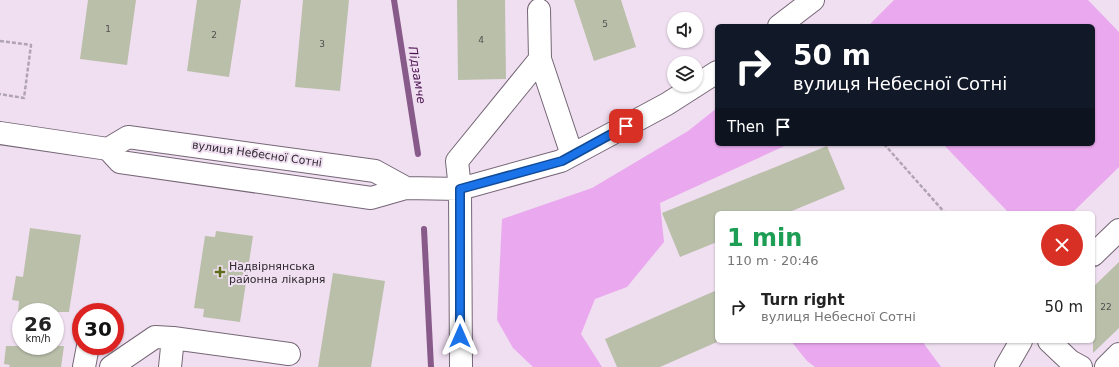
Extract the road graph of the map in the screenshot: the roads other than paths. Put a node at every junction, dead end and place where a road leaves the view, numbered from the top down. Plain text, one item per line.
1 (813, 0) edge
2 (539, 10) dead end
3 (782, 24) edge
4 (540, 59) junction
5 (715, 73) edge
6 (0, 133) edge
7 (572, 155) junction
8 (460, 189) junction
9 (1119, 230) edge
10 (1095, 253) edge
11 (173, 338) junction
12 (1020, 343) edge
13 (1051, 343) edge
14 (289, 354) dead end
15 (1119, 354) edge
16 (86, 355) edge
17 (84, 367) edge
18 (111, 367) edge
19 (170, 367) edge
20 (461, 367) edge
21 (1006, 367) edge
22 (1082, 367) edge
23 (1106, 367) edge

1 - 3 street
2 - 4 street
4 - 7 street
4 - 8 street
5 - 7 street
6 - 8 street
7 - 8 street
8 - 20 street
9 - 10 street
11 - 14 street
11 - 18 street
11 - 19 street
12 - 21 street
13 - 22 street
15 - 23 street
16 - 17 street

